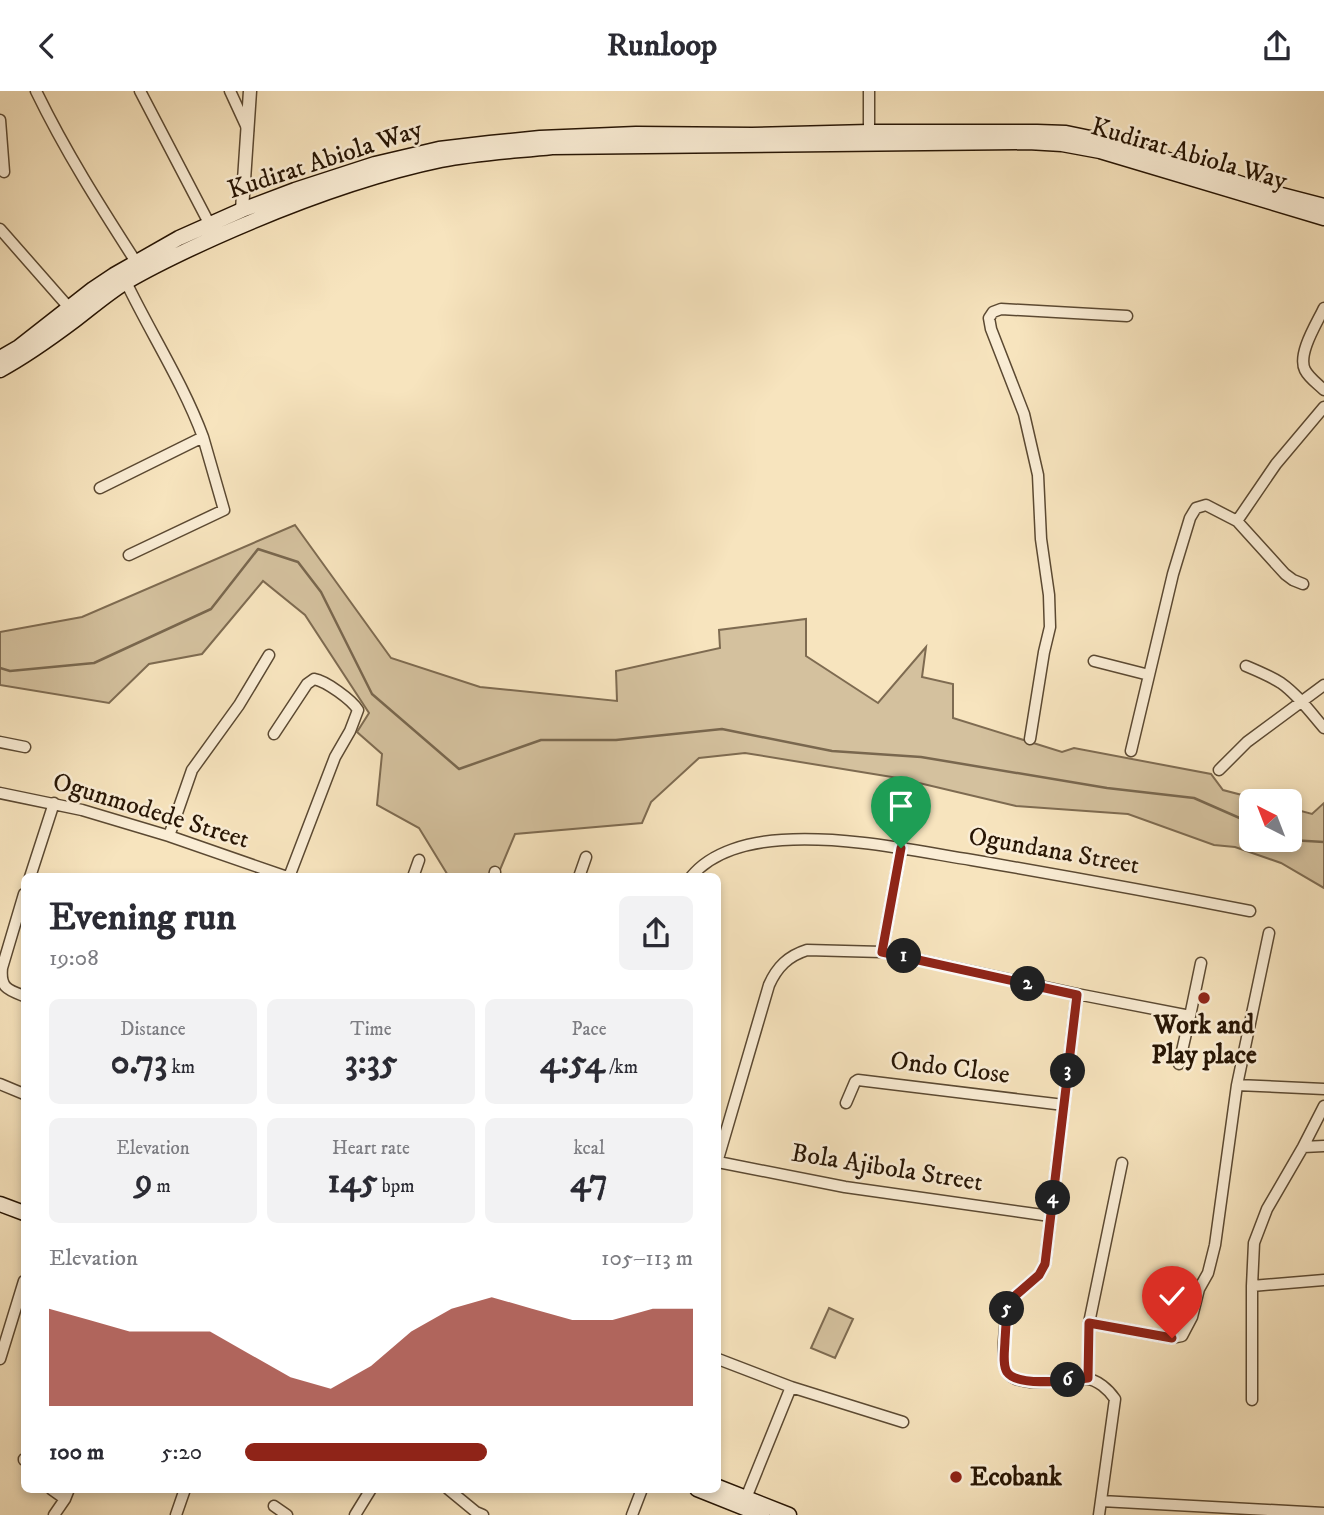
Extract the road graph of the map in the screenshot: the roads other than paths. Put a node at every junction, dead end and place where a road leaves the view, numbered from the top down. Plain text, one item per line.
1 (36, 91) edge
2 (140, 91) edge
3 (230, 91) edge
4 (250, 91) edge
5 (869, 91) edge
6 (0, 120) edge
7 (248, 130) junction
8 (869, 138) junction
9 (15, 164) dead end
10 (2, 173) edge
11 (1324, 206) edge
12 (242, 210) junction
13 (1324, 218) edge
14 (210, 225) junction
15 (0, 229) edge
16 (136, 262) junction
17 (126, 282) junction
18 (1324, 307) edge
19 (74, 313) junction
20 (1128, 317) dead end
21 (0, 358) edge
22 (0, 370) edge
23 (1324, 390) edge
24 (1324, 407) edge
25 (202, 437) junction
26 (100, 488) dead end
27 (1237, 521) junction
28 (128, 555) dead end
29 (1303, 584) dead end
30 (269, 656) dead end
31 (1094, 661) dead end
32 (1246, 666) dead end
33 (1149, 675) junction
34 (1324, 685) edge
35 (1302, 702) junction
36 (1324, 729) edge
37 (274, 734) dead end
38 (1030, 739) dead end
39 (0, 743) edge
40 (25, 747) dead end
41 (1131, 751) dead end
42 (1219, 770) dead end
43 (0, 793) edge
44 (54, 803) junction
45 (169, 836) junction
46 (901, 848) junction
47 (586, 857) dead end
48 (419, 860) dead end
49 (31, 873) edge
50 (276, 873) edge
51 (290, 873) edge
52 (414, 873) edge
53 (580, 873) edge
54 (694, 873) edge
55 (21, 904) edge
56 (1250, 911) dead end
57 (1269, 933) dead end
58 (882, 952) junction
59 (1201, 964) dead end
60 (1, 968) edge
61 (21, 995) edge
62 (1077, 995) junction
63 (1190, 1016) junction
64 (1179, 1064) dead end
65 (0, 1084) edge
66 (1237, 1085) junction
67 (1324, 1089) edge
68 (21, 1093) edge
69 (846, 1103) dead end
70 (1064, 1105) junction
71 (1324, 1106) edge
72 (1324, 1146) edge
73 (1303, 1147) junction
74 (721, 1150) edge
75 (721, 1161) edge
76 (1122, 1163) dead end
77 (0, 1204) edge
78 (21, 1212) edge
79 (0, 1213) edge
80 (1051, 1216) junction
81 (21, 1221) edge
82 (1324, 1280) edge
83 (1252, 1286) junction
84 (21, 1291) edge
85 (1089, 1323) junction
86 (0, 1359) edge
87 (721, 1360) edge
88 (1088, 1378) junction
89 (791, 1387) junction
90 (1252, 1400) dead end
91 (903, 1422) dead end
92 (721, 1488) edge
93 (184, 1493) edge
94 (369, 1493) edge
95 (453, 1493) edge
96 (640, 1493) edge
97 (706, 1493) edge
98 (67, 1494) edge
99 (746, 1498) junction
100 (1101, 1501) junction
101 (274, 1506) dead end
102 (1324, 1513) edge
103 (478, 1514) edge
104 (54, 1515) edge
105 (176, 1515) edge
106 (287, 1515) edge
107 (355, 1515) edge
108 (632, 1515) edge
109 (762, 1515) edge
110 (789, 1515) edge
111 (1099, 1515) edge

1 - 16 street
2 - 14 street
3 - 7 street
4 - 7 street
5 - 8 street
6 - 10 street
7 - 12 street
8 - 11 main road, Kudirat Abiola Way
8 - 12 main road, Kudirat Abiola Way
8 - 13 main road, Kudirat Abiola Way
8 - 17 main road, Kudirat Abiola Way
9 - 10 street
12 - 14 main road, Kudirat Abiola Way
14 - 16 main road, Kudirat Abiola Way
15 - 19 street
16 - 19 main road, Kudirat Abiola Way
17 - 19 main road, Kudirat Abiola Way
17 - 25 street
18 - 23 street
19 - 21 main road, Kudirat Abiola Way
19 - 22 main road, Kudirat Abiola Way
20 - 38 street
24 - 27 street
25 - 26 street
25 - 28 street
27 - 29 street
27 - 33 street
30 - 45 street
31 - 33 street
32 - 35 street
33 - 41 street
34 - 35 street
35 - 36 street
35 - 42 street
37 - 51 street
39 - 40 street, Ogunmodede Street
43 - 44 street, Ogunmodede Street
44 - 45 street, Ogunmodede Street
44 - 49 street
45 - 50 street, Ogunmodede Street
46 - 54 street, Ogundana Street
46 - 56 street, Ogundana Street
46 - 58 street
47 - 53 street
48 - 52 street
55 - 60 street
57 - 66 street
58 - 62 street
58 - 74 street
59 - 63 street
60 - 61 street
62 - 63 street
62 - 70 street
63 - 64 street
65 - 68 street
66 - 67 street
66 - 85 street
69 - 70 street, Ondo Close
70 - 80 street
71 - 73 street
72 - 73 street
73 - 83 street
75 - 80 street, Bola Ajibola Street
76 - 85 street
77 - 78 main road
79 - 81 main road
80 - 88 street
82 - 83 street
83 - 90 street
84 - 86 street
85 - 88 street
87 - 89 street
88 - 100 street
89 - 91 street
89 - 99 street
92 - 99 main road
93 - 105 street
94 - 107 street
95 - 103 street
96 - 108 street
97 - 109 main road
98 - 104 street
99 - 110 main road
100 - 102 street
100 - 111 street
101 - 106 street

